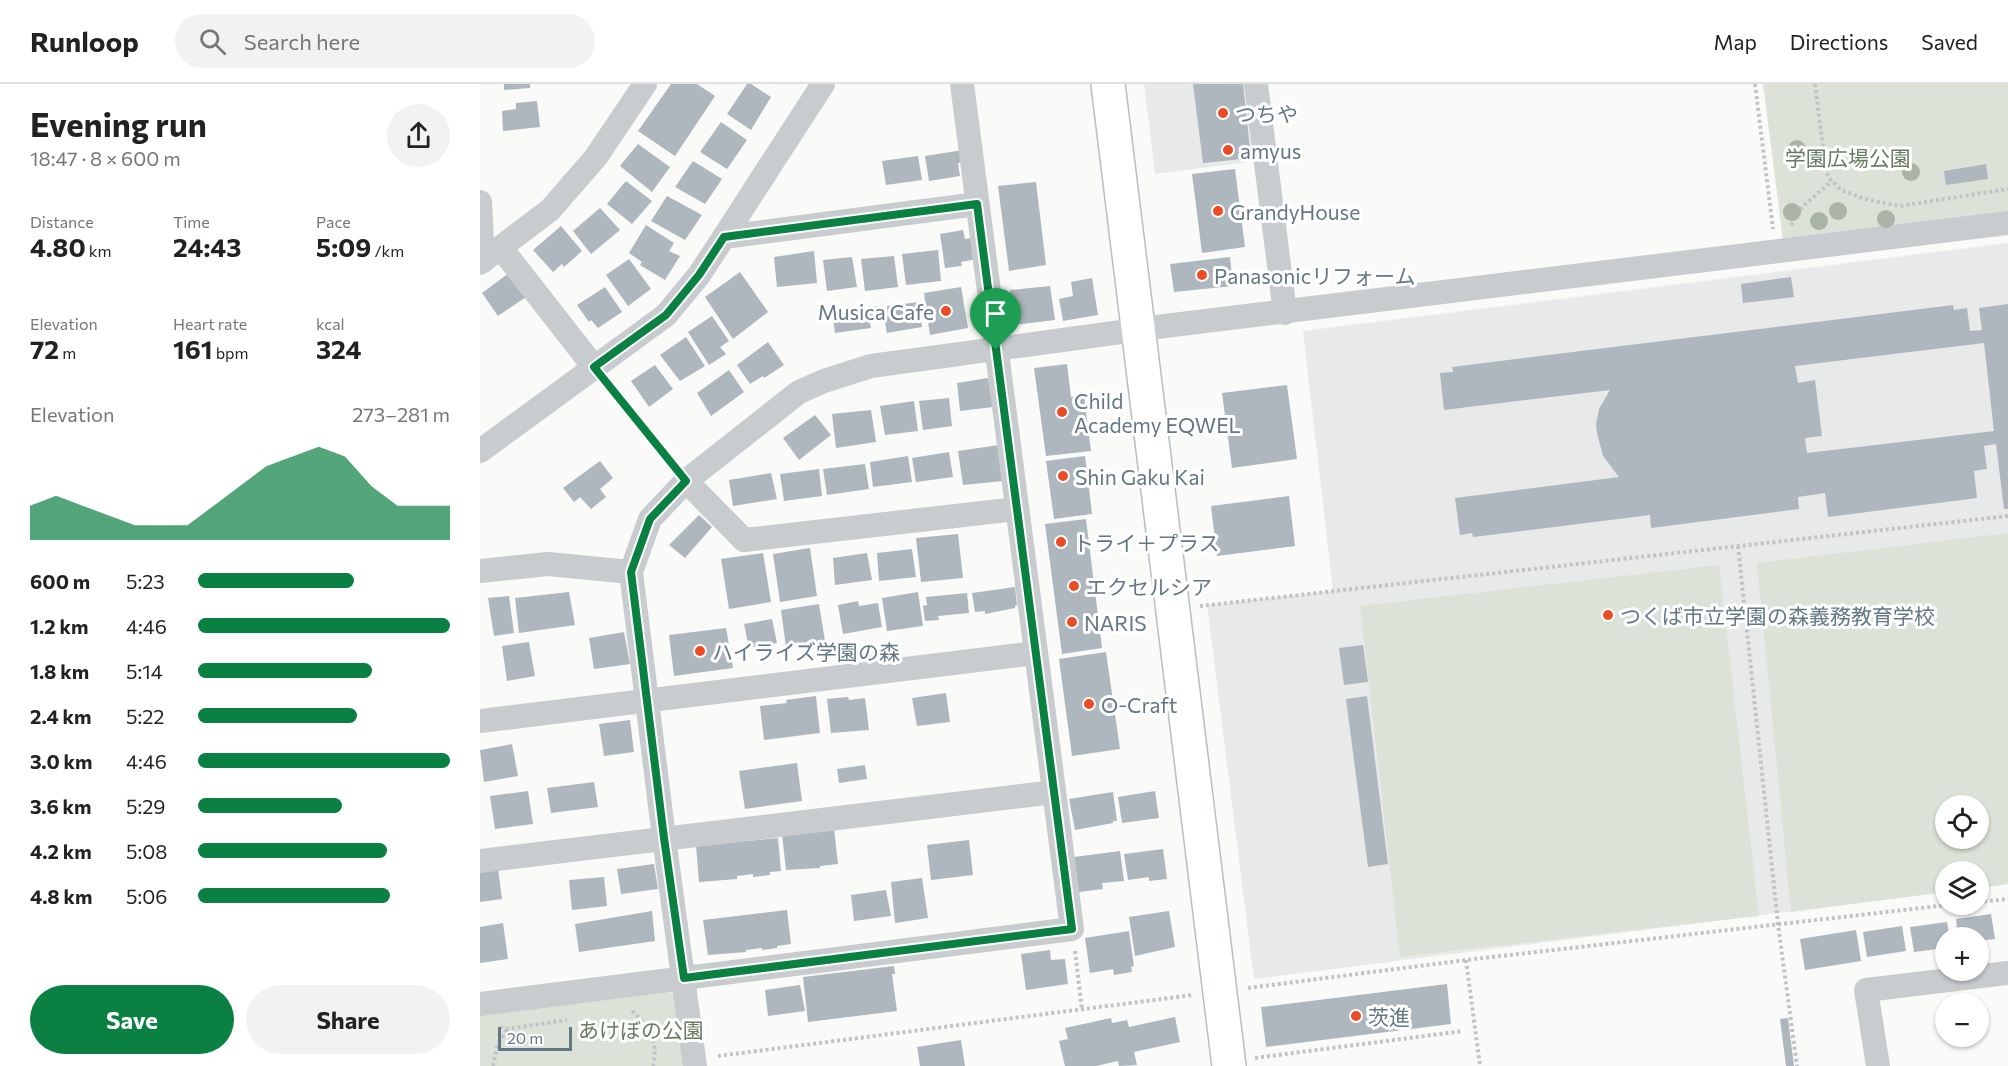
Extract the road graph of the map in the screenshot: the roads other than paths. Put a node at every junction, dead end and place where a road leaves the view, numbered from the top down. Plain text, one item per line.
1 (645, 84) edge
2 (823, 84) edge
3 (962, 84) edge
4 (1108, 84) edge
5 (1256, 84) edge
6 (480, 202) edge
7 (977, 204) junction
8 (2008, 222) edge
9 (724, 237) junction
10 (488, 257) edge
11 (1285, 313) junction
12 (1138, 330) junction
13 (996, 350) junction
14 (594, 367) junction
15 (480, 451) edge
16 (686, 481) junction
17 (1017, 509) junction
18 (480, 571) edge
19 (631, 572) junction
20 (1036, 653) junction
21 (648, 700) junction
22 (480, 721) edge
23 (1054, 792) junction
24 (664, 838) junction
25 (480, 861) edge
26 (2008, 973) edge
27 (684, 978) junction
28 (480, 1004) edge
29 (701, 1062) edge
30 (1241, 1062) edge
31 (1878, 1066) edge

1 - 10 street
2 - 9 street
3 - 7 street
4 - 12 street
5 - 11 street
6 - 10 street
7 - 9 street
7 - 13 street
8 - 11 street
9 - 14 street
10 - 14 street
11 - 12 street
12 - 13 street
12 - 30 street
13 - 16 street
13 - 17 street
14 - 15 street
16 - 17 street
16 - 19 street
17 - 20 street
18 - 19 street
19 - 21 street
20 - 21 street
20 - 23 street
21 - 22 street
21 - 24 street
23 - 24 street
23 - 27 street
24 - 25 street
24 - 27 street
26 - 31 street
27 - 28 street
27 - 29 street

